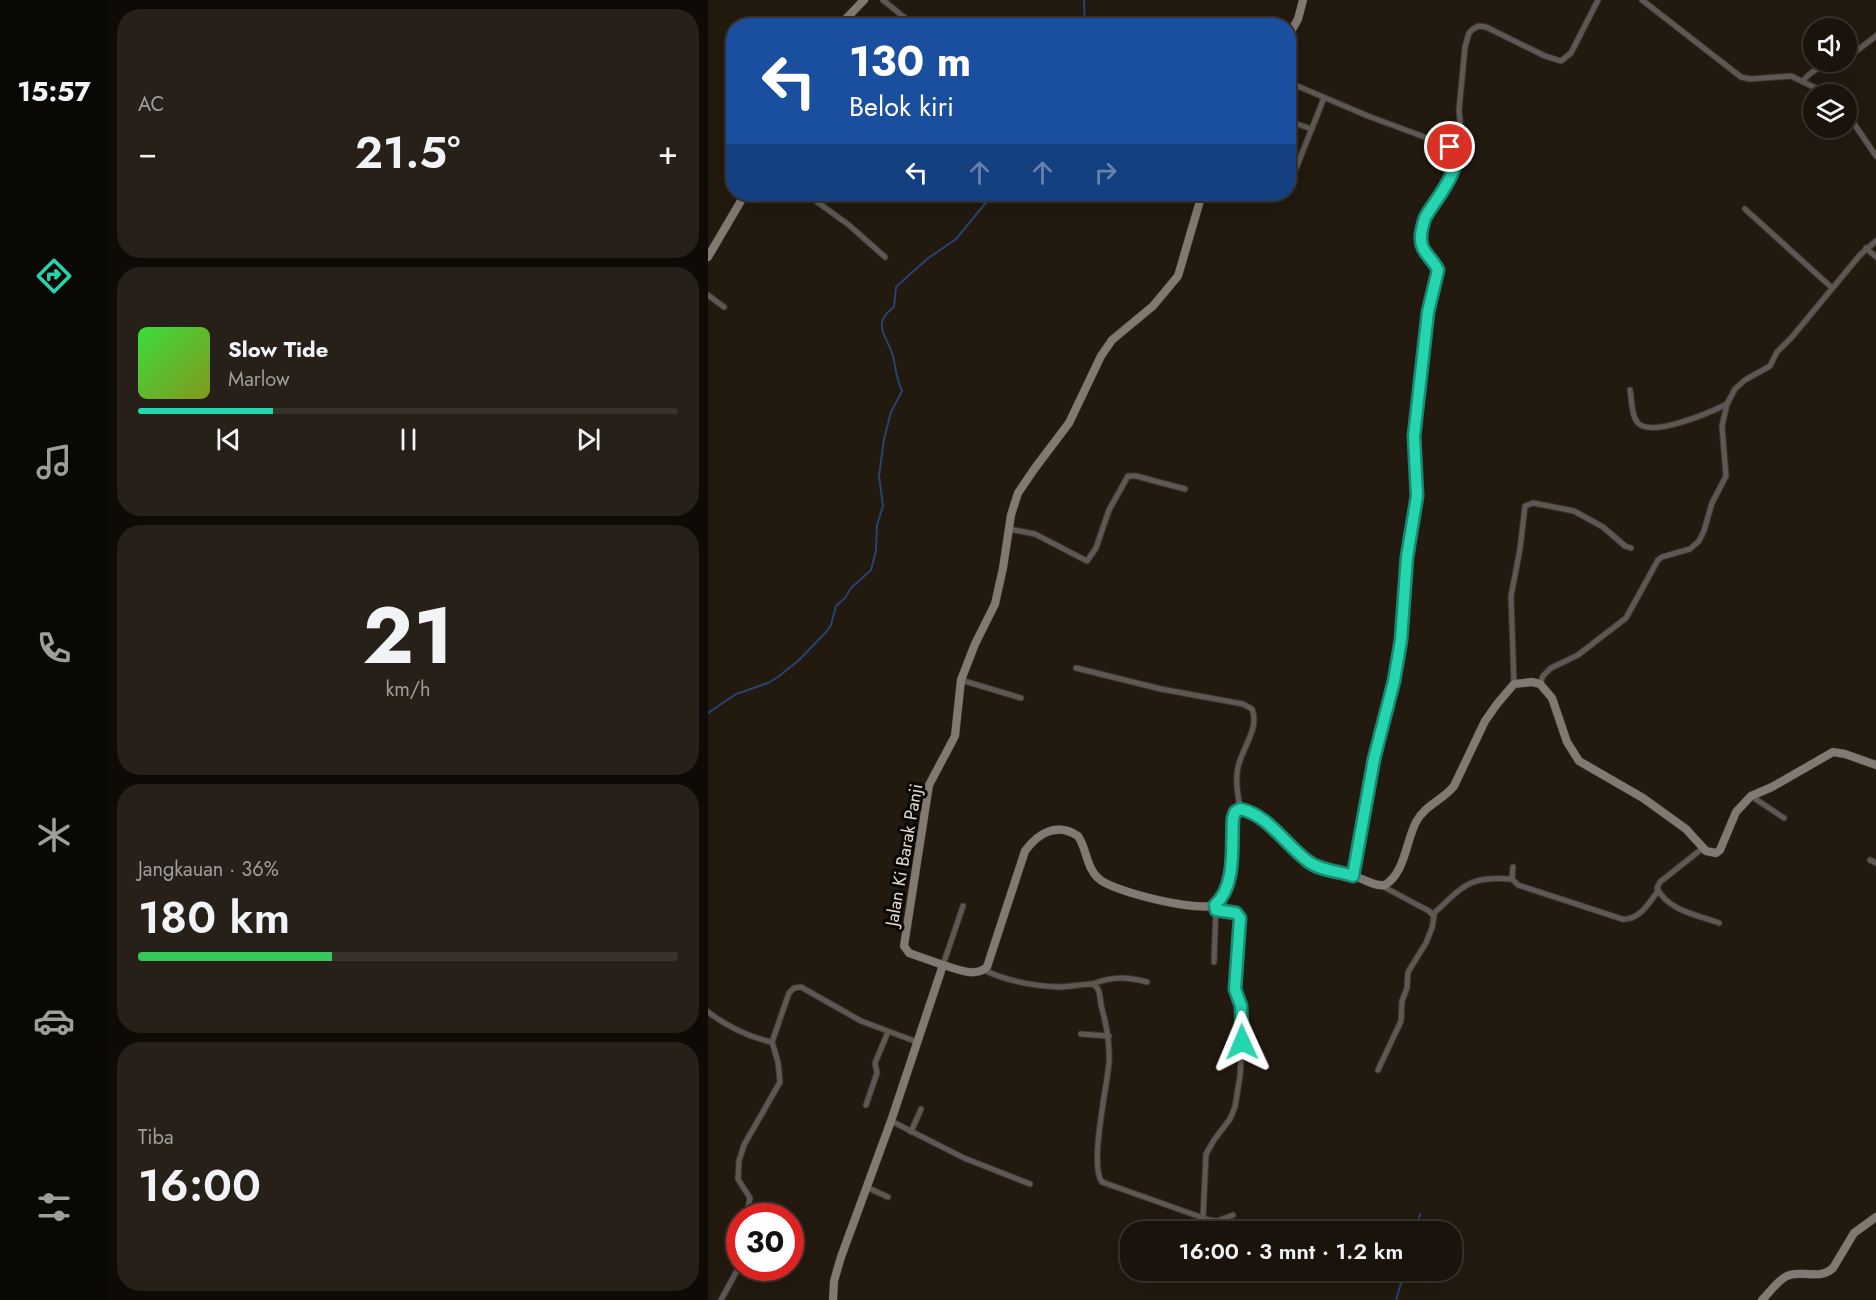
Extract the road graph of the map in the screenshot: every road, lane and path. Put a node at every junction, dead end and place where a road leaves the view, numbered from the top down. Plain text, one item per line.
1 (864, 0) edge
2 (883, 0) edge
3 (1303, 0) edge
4 (1598, 0) edge
5 (1642, 0) edge
6 (847, 18) edge
7 (905, 18) edge
8 (1296, 23) edge
9 (1876, 36) edge
10 (1857, 51) edge
11 (1811, 72) edge
12 (1803, 81) junction
13 (1809, 84) edge
14 (1296, 85) edge
15 (1324, 98) junction
16 (1296, 124) edge
17 (1857, 128) edge
18 (1312, 129) junction
19 (1455, 152) junction
20 (1876, 156) edge
21 (1296, 169) edge
22 (741, 201) edge
23 (816, 201) edge
24 (1200, 201) edge
25 (1745, 209) dead end
26 (1876, 241) edge
27 (1866, 248) junction
28 (708, 257) edge
29 (885, 257) dead end
30 (1876, 257) edge
31 (1832, 287) junction
32 (708, 295) edge
33 (724, 308) dead end
34 (1630, 390) dead end
35 (1727, 404) junction
36 (1185, 489) dead end
37 (1009, 529) junction
38 (1631, 548) dead end
39 (1077, 668) dead end
40 (961, 680) junction
41 (1514, 684) junction
42 (1540, 684) junction
43 (1021, 698) dead end
44 (1876, 765) edge
45 (1752, 796) junction
46 (1240, 809) junction
47 (1784, 818) dead end
48 (1703, 848) junction
49 (1513, 867) dead end
50 (1353, 876) junction
51 (1512, 879) junction
52 (1382, 886) junction
53 (1658, 891) junction
54 (963, 906) dead end
55 (1216, 908) junction
56 (1433, 914) junction
57 (1719, 923) dead end
58 (1214, 962) dead end
59 (943, 965) junction
60 (984, 970) junction
61 (1146, 982) dead end
62 (1093, 984) junction
63 (708, 1012) edge
64 (888, 1032) junction
65 (1081, 1034) dead end
66 (1109, 1036) junction
67 (772, 1042) junction
68 (917, 1042) junction
69 (1378, 1070) dead end
70 (866, 1105) dead end
71 (921, 1109) dead end
72 (891, 1121) junction
73 (912, 1132) junction
74 (1030, 1184) dead end
75 (866, 1187) junction
76 (888, 1197) dead end
77 (749, 1203) edge
78 (1233, 1215) dead end
79 (1876, 1217) edge
80 (1203, 1218) junction
81 (731, 1281) edge
82 (721, 1300) edge
83 (833, 1300) edge
84 (1762, 1300) edge

1 - 6 street
2 - 7 street
3 - 8 street
4 - 19 street
5 - 12 street
9 - 10 street
11 - 12 street
12 - 13 street
14 - 15 street
15 - 18 street
15 - 19 street
16 - 18 street
17 - 20 street
18 - 21 street
19 - 50 street
22 - 28 street
23 - 29 street
24 - 37 street, Jalan Ki Barak Panji
25 - 31 street
26 - 27 street
27 - 30 street
27 - 31 street
31 - 35 street
32 - 33 street
34 - 35 street
35 - 42 street
36 - 37 street
37 - 40 street, Jalan Ki Barak Panji
38 - 41 street
39 - 46 street
40 - 43 street
40 - 59 street, Jalan Ki Barak Panji
41 - 42 street
41 - 52 street
42 - 48 street
44 - 45 street
45 - 47 street
45 - 48 street
46 - 50 street
46 - 55 street
48 - 53 street
49 - 51 street
50 - 52 street
51 - 53 street
51 - 56 street
52 - 56 street
53 - 57 street
54 - 59 street
55 - 58 street
55 - 60 street
55 - 80 street
56 - 69 street
59 - 60 street
59 - 68 street
60 - 62 street
61 - 62 street
62 - 66 street
63 - 67 street
64 - 67 street
64 - 68 street
64 - 70 street
65 - 66 street
66 - 80 street
67 - 77 street
68 - 72 street
71 - 73 street
72 - 73 street
72 - 75 street
73 - 74 street
75 - 76 street
75 - 83 street
78 - 80 street
79 - 84 street
81 - 82 street

